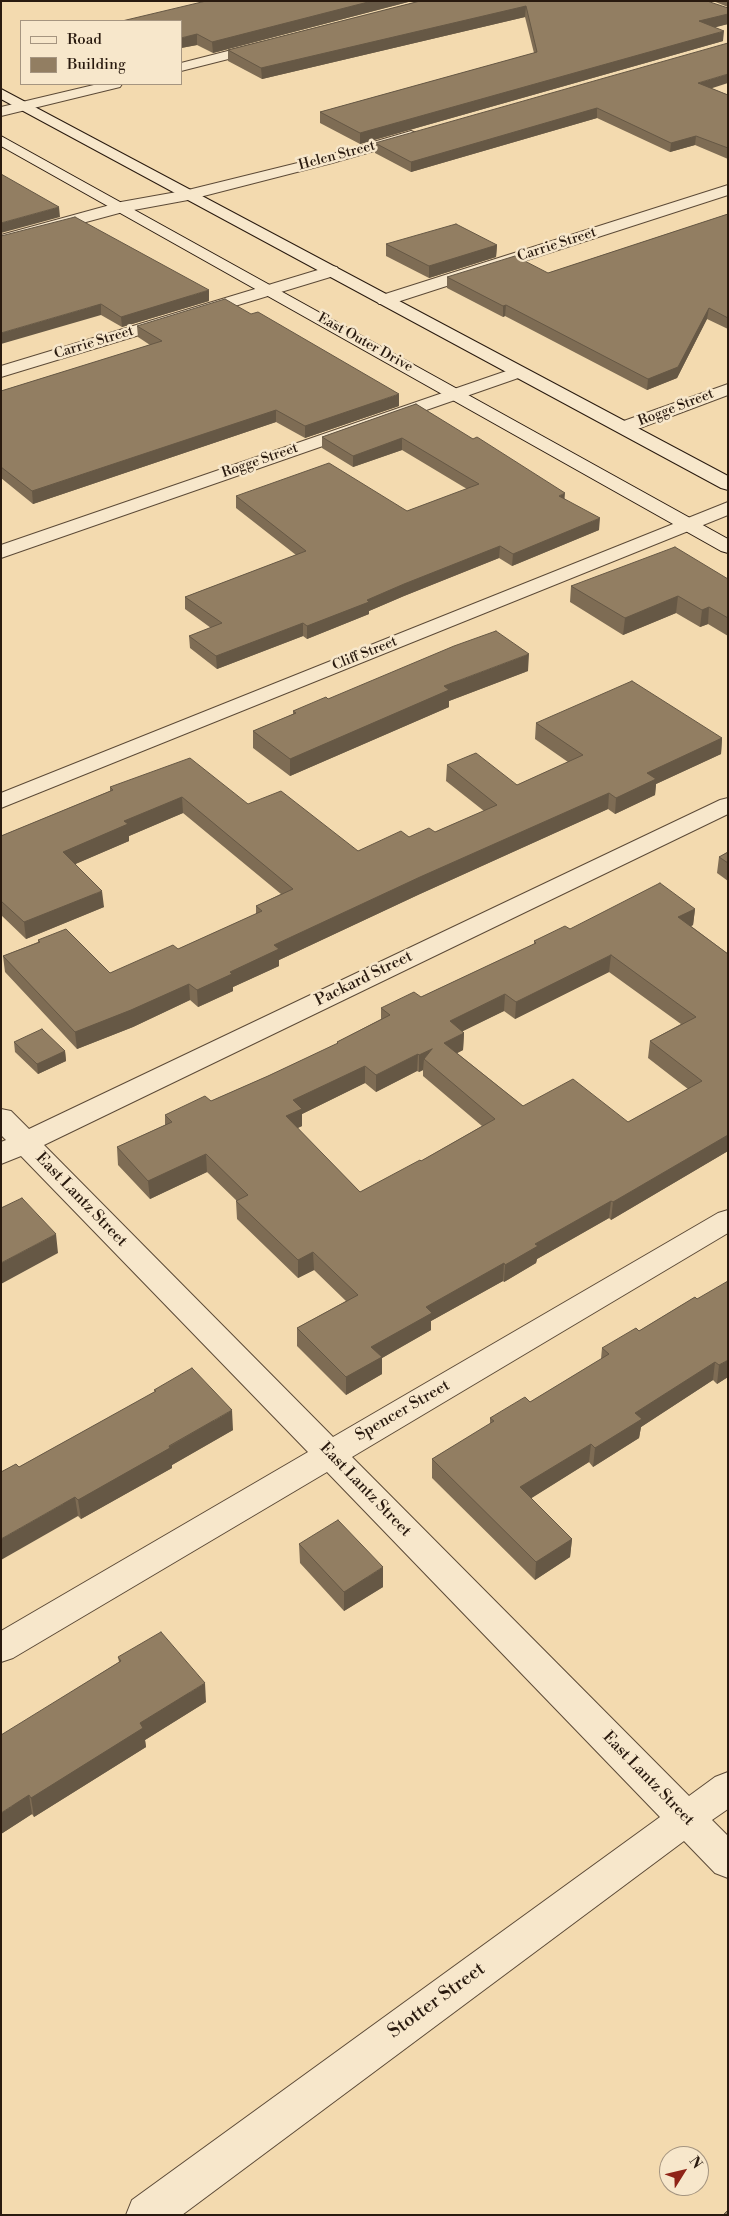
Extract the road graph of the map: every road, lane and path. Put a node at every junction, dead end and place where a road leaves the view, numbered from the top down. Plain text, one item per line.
1 (276, 42) edge
2 (182, 66) edge
3 (111, 85) edge
4 (1, 93) edge
5 (26, 106) junction
6 (1, 112) edge
7 (422, 133) edge
8 (1, 140) edge
9 (728, 190) edge
10 (188, 195) junction
11 (121, 207) junction
12 (1, 240) edge
13 (331, 271) junction
14 (268, 289) junction
15 (385, 300) junction
16 (1, 372) edge
17 (518, 372) junction
18 (728, 389) edge
19 (454, 394) junction
20 (625, 428) junction
21 (728, 484) edge
22 (728, 508) edge
23 (687, 524) junction
24 (728, 547) edge
25 (1, 552) edge
26 (1, 801) edge
27 (728, 804) edge
28 (1, 1118) edge
29 (13, 1148) edge
30 (728, 1220) edge
31 (330, 1454) junction
32 (1, 1648) edge
33 (728, 1788) edge
34 (686, 1818) junction
35 (728, 1861) edge
36 (147, 2215) edge

1 - 2 street
3 - 5 street
4 - 5 street
5 - 6 street
5 - 10 street
7 - 10 street, Helen Street
8 - 11 street, East Outer Drive
9 - 15 street, Carrie Street
10 - 11 street, Helen Street
10 - 13 street
11 - 12 street, Helen Street
11 - 14 street, East Outer Drive
13 - 14 street, Carrie Street
13 - 15 street
14 - 16 street, Carrie Street
14 - 19 street, East Outer Drive
15 - 17 street
17 - 19 street, Rogge Street
17 - 20 street
18 - 20 street, Rogge Street
19 - 23 street, East Outer Drive
19 - 25 street, Rogge Street
20 - 21 street
22 - 23 street, Cliff Street
23 - 24 street, East Outer Drive
23 - 26 street, Cliff Street
27 - 29 street, Packard Street
28 - 29 street, East Lantz Street
29 - 31 street, East Lantz Street
30 - 31 street, Spencer Street
31 - 32 street, Spencer Street
31 - 34 street, East Lantz Street
33 - 34 street, Stotter Street
34 - 35 street, East Lantz Street
34 - 36 street, Stotter Street

